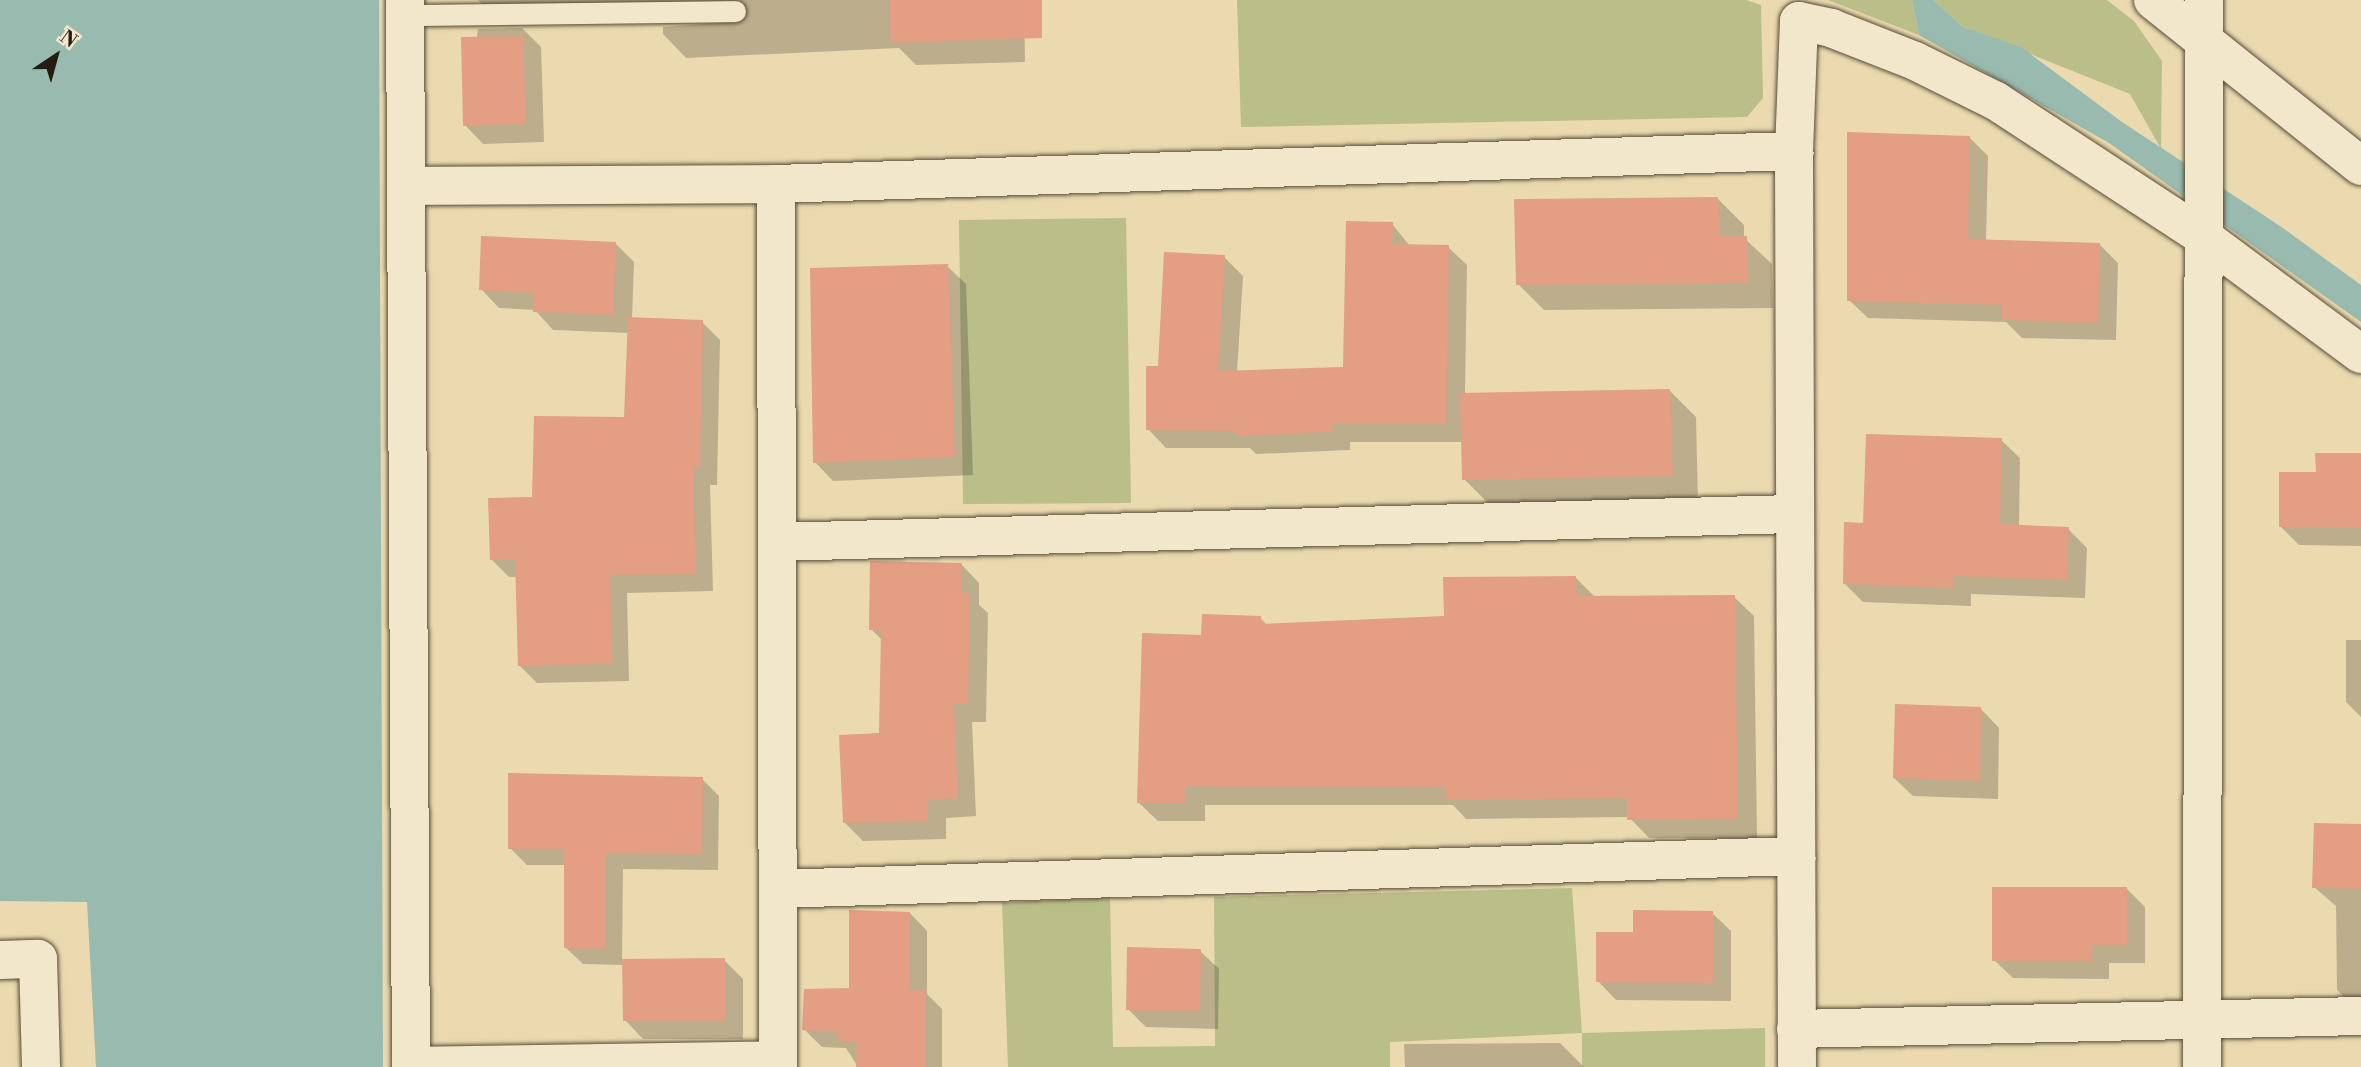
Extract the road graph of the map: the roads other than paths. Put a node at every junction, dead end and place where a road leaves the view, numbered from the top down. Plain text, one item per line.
1 (2153, 0) edge
2 (2204, 0) edge
3 (407, 8) edge
4 (735, 11) dead end
5 (2202, 39) junction
6 (1794, 151) junction
7 (2361, 166) edge
8 (776, 184) junction
9 (408, 186) junction
10 (2202, 236) junction
11 (2361, 354) edge
12 (1795, 514) junction
13 (777, 542) junction
14 (1796, 856) junction
15 (778, 889) junction
16 (0, 960) edge
17 (2361, 1016) edge
18 (2202, 1018) junction
19 (1796, 1029) junction
20 (778, 1063) edge
21 (411, 1066) edge
22 (41, 1067) edge
23 (1797, 1067) edge
24 (2202, 1067) edge

1 - 5 street
2 - 5 street
3 - 4 lane
3 - 9 street
5 - 7 street
5 - 10 street
6 - 8 street
6 - 10 street
6 - 12 street
8 - 9 street
8 - 13 street
9 - 21 street
10 - 11 street
10 - 18 street
12 - 13 street
12 - 14 street
13 - 15 street
14 - 15 street
14 - 19 street
15 - 20 street
16 - 22 street
17 - 18 street
18 - 19 street
18 - 24 street
19 - 23 street
20 - 21 street

